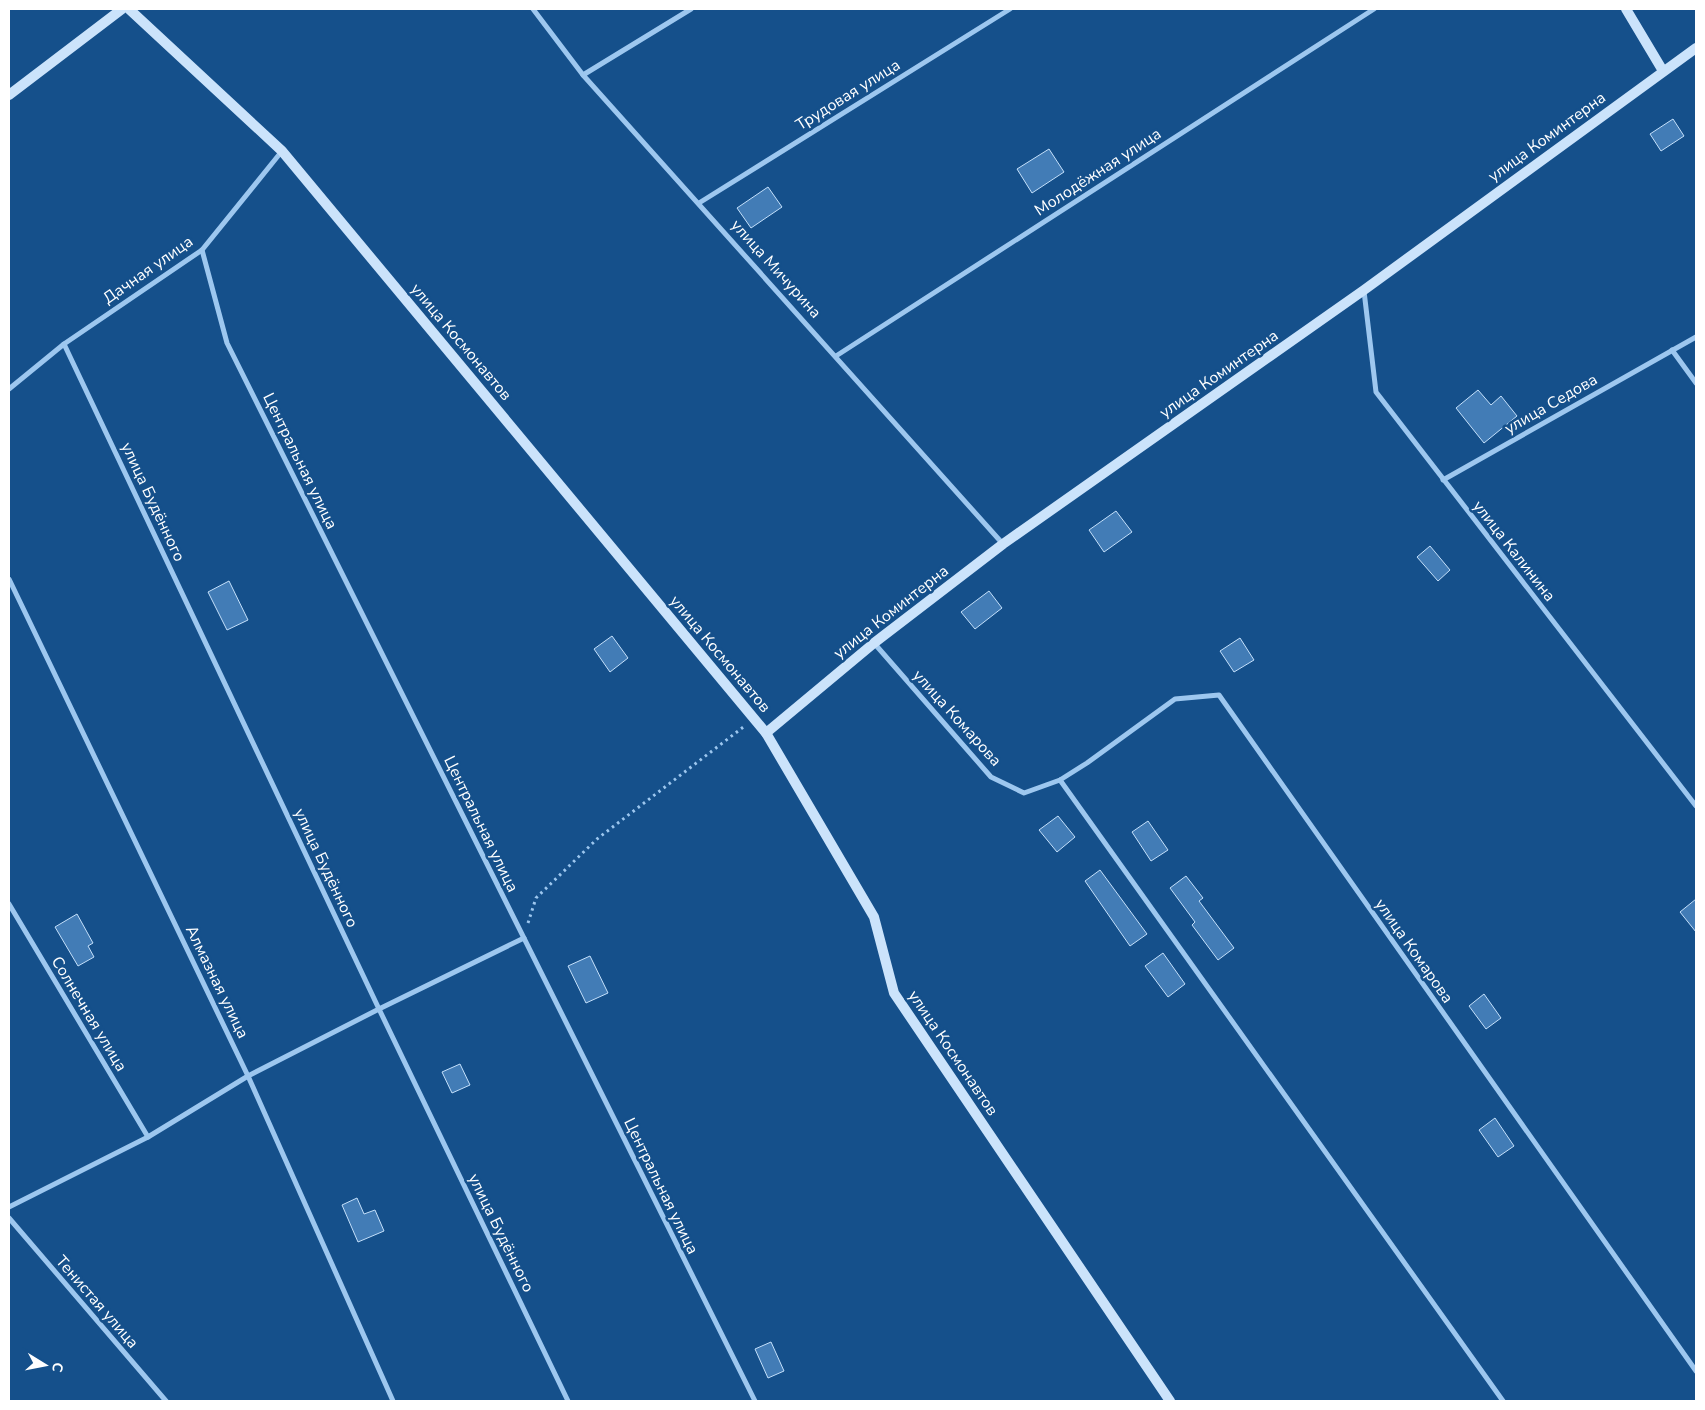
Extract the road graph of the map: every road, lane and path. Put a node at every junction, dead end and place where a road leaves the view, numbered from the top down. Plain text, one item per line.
1 (122, 9) edge
2 (130, 9) edge
3 (533, 9) edge
4 (691, 9) edge
5 (1010, 9) edge
6 (1374, 9) edge
7 (1626, 9) edge
8 (1696, 48) edge
9 (1664, 71) junction
10 (583, 75) junction
11 (9, 94) edge
12 (282, 151) junction
13 (699, 203) junction
14 (202, 250) junction
15 (1364, 290) junction
16 (1696, 337) edge
17 (64, 344) junction
18 (1672, 350) junction
19 (836, 356) junction
20 (1696, 383) edge
21 (9, 389) edge
22 (1443, 480) junction
23 (1003, 544) junction
24 (9, 579) edge
25 (874, 643) junction
26 (755, 719) junction
27 (766, 733) junction
28 (1060, 780) junction
29 (1696, 806) edge
30 (9, 904) edge
31 (524, 938) junction
32 (379, 1008) junction
33 (248, 1076) junction
34 (148, 1137) junction
35 (9, 1207) edge
36 (9, 1218) edge
37 (1696, 1371) edge
38 (166, 1401) edge
39 (393, 1401) edge
40 (568, 1401) edge
41 (755, 1401) edge
42 (1170, 1401) edge
43 (1503, 1401) edge

1 - 11 street
2 - 12 street, улица Космонавтов
3 - 10 street, улица Мичурина
4 - 10 street
5 - 13 street, Трудовая улица
6 - 19 street, Молодёжная улица
7 - 9 street
8 - 9 street, улица Коминтерна
9 - 15 street, улица Коминтерна
10 - 13 street, улица Мичурина
12 - 14 street, Дачная улица
12 - 26 street, улица Космонавтов
13 - 19 street, улица Мичурина
14 - 17 street, Дачная улица
14 - 31 street, Центральная улица
15 - 22 street, улица Калинина
15 - 23 street, улица Коминтерна
16 - 18 street, улица Седова
17 - 21 street, Дачная улица
17 - 32 street, улица Будённого
18 - 20 street
18 - 22 street, улица Седова
19 - 23 street, улица Мичурина
22 - 29 street, улица Калинина
23 - 25 street, улица Коминтерна
24 - 33 street, Алмазная улица
25 - 27 street, улица Коминтерна
25 - 28 street, улица Комарова
26 - 27 street, улица Космонавтов
26 - 31 path
27 - 42 street, улица Космонавтов
28 - 37 street, улица Комарова
28 - 43 street
30 - 34 street, Солнечная улица
31 - 32 street
31 - 41 street, Центральная улица
32 - 33 street
32 - 40 street, улица Будённого
33 - 34 street
33 - 39 street, Алмазная улица
34 - 35 street
36 - 38 street, Тенистая улица

